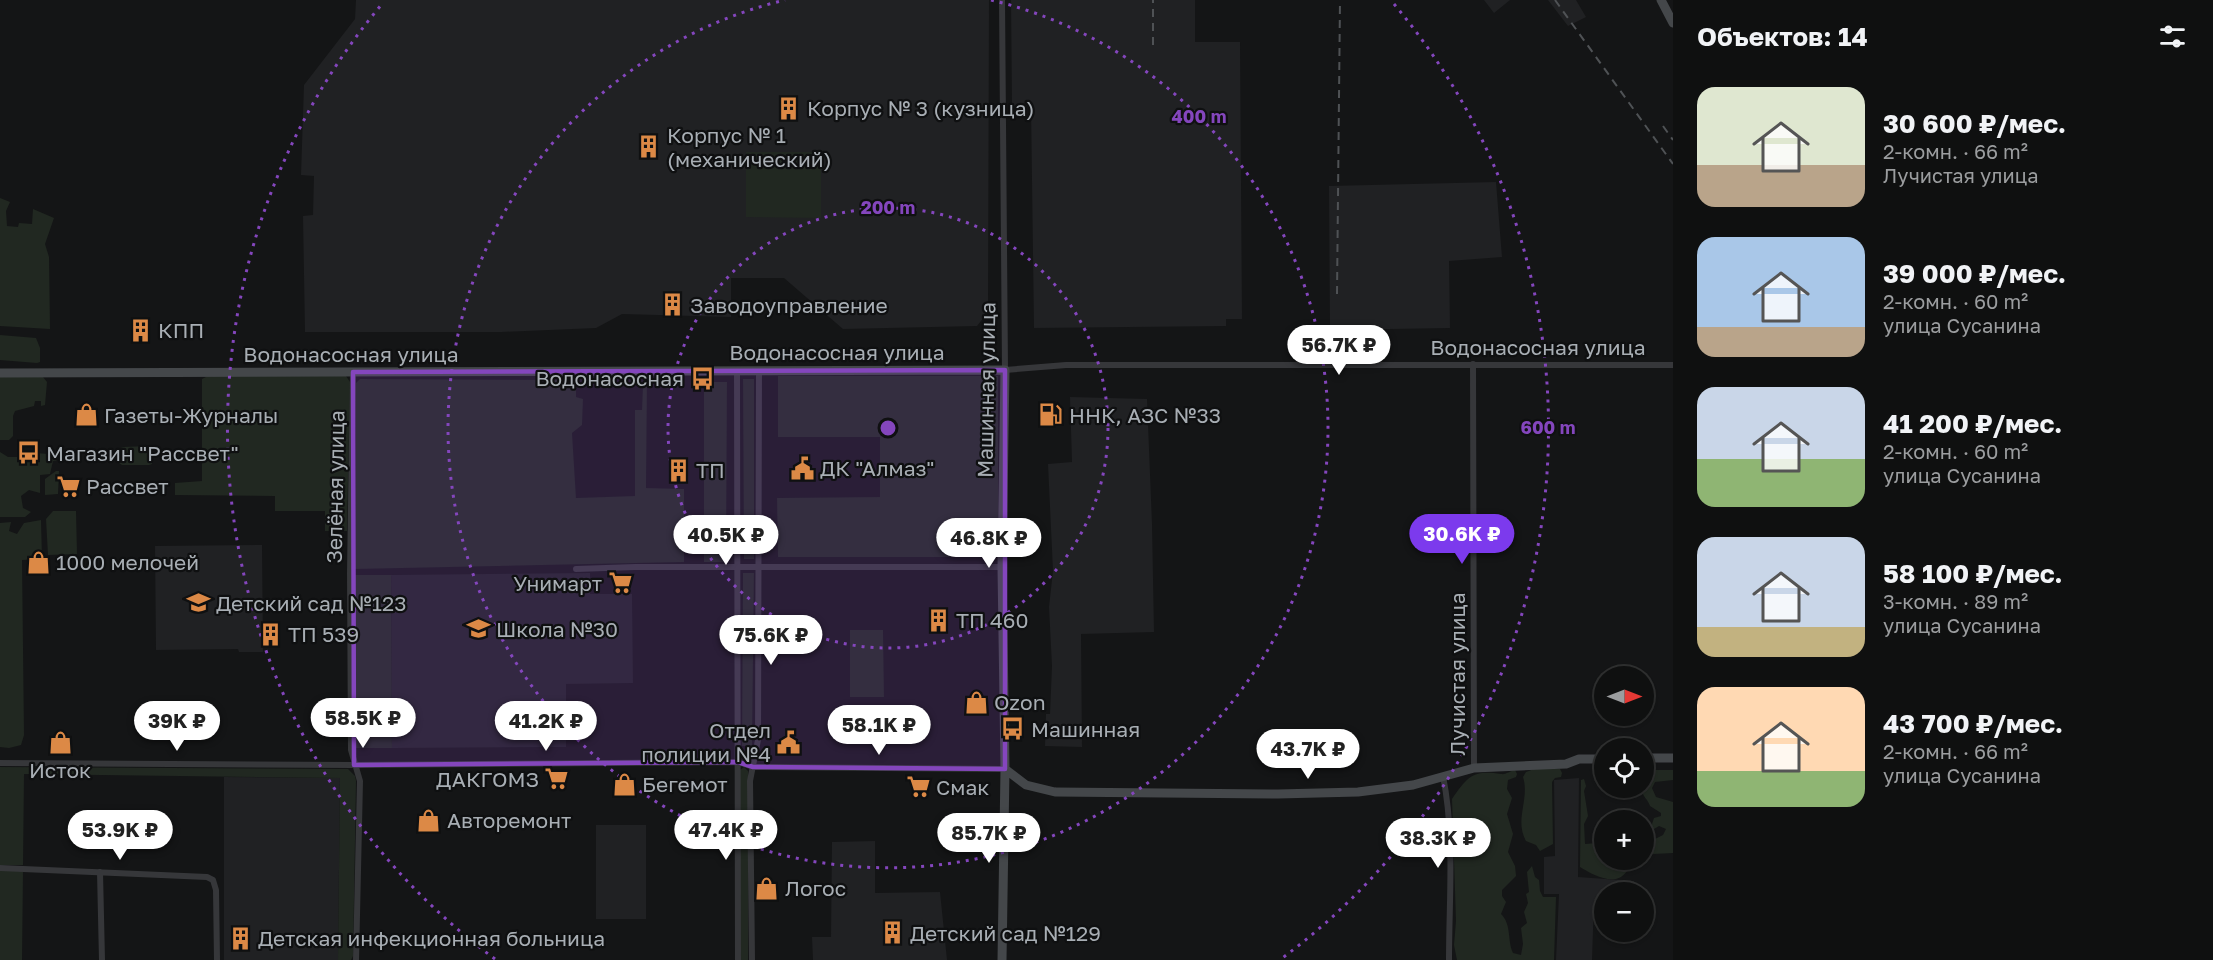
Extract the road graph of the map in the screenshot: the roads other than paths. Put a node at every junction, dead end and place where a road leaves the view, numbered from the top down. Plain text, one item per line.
1 (1002, 0) edge
2 (1661, 0) edge
3 (1673, 23) edge
4 (1473, 364) junction
5 (1673, 365) edge
6 (1005, 370) junction
7 (737, 371) junction
8 (759, 371) junction
9 (353, 372) junction
10 (0, 373) edge
11 (738, 567) junction
12 (1002, 567) junction
13 (759, 568) junction
14 (576, 569) dead end
15 (1654, 758) edge
16 (1673, 758) edge
17 (1594, 759) edge
18 (738, 762) junction
19 (0, 763) edge
20 (354, 765) junction
21 (753, 767) junction
22 (1474, 768) junction
23 (1005, 769) junction
24 (1443, 776) junction
25 (0, 868) edge
26 (100, 872) junction
27 (102, 960) edge
28 (217, 960) edge
29 (357, 960) edge
30 (738, 960) edge
31 (752, 960) edge
32 (1002, 960) edge
33 (1449, 960) edge

1 - 6 street, Машинная улица
2 - 3 street
4 - 5 street, Водонасосная улица
4 - 6 street, Водонасосная улица
4 - 22 street, Лучистая улица
6 - 8 street, Водонасосная улица
6 - 12 street, Машинная улица
7 - 8 street, Водонасосная улица
7 - 9 street, Водонасосная улица
7 - 11 street
8 - 13 street
9 - 10 street, Водонасосная улица
9 - 20 street, Зелёная улица
11 - 13 street
11 - 14 street
11 - 18 street
12 - 13 street
12 - 23 street, Машинная улица
13 - 21 street
15 - 16 street
17 - 22 street
18 - 20 street
18 - 21 street
18 - 30 street
19 - 20 street
20 - 29 street, Зелёная улица
21 - 23 street
21 - 31 street
22 - 24 street
23 - 24 street
23 - 32 street, Машинная улица
24 - 33 street
25 - 26 street
26 - 27 street
26 - 28 street

